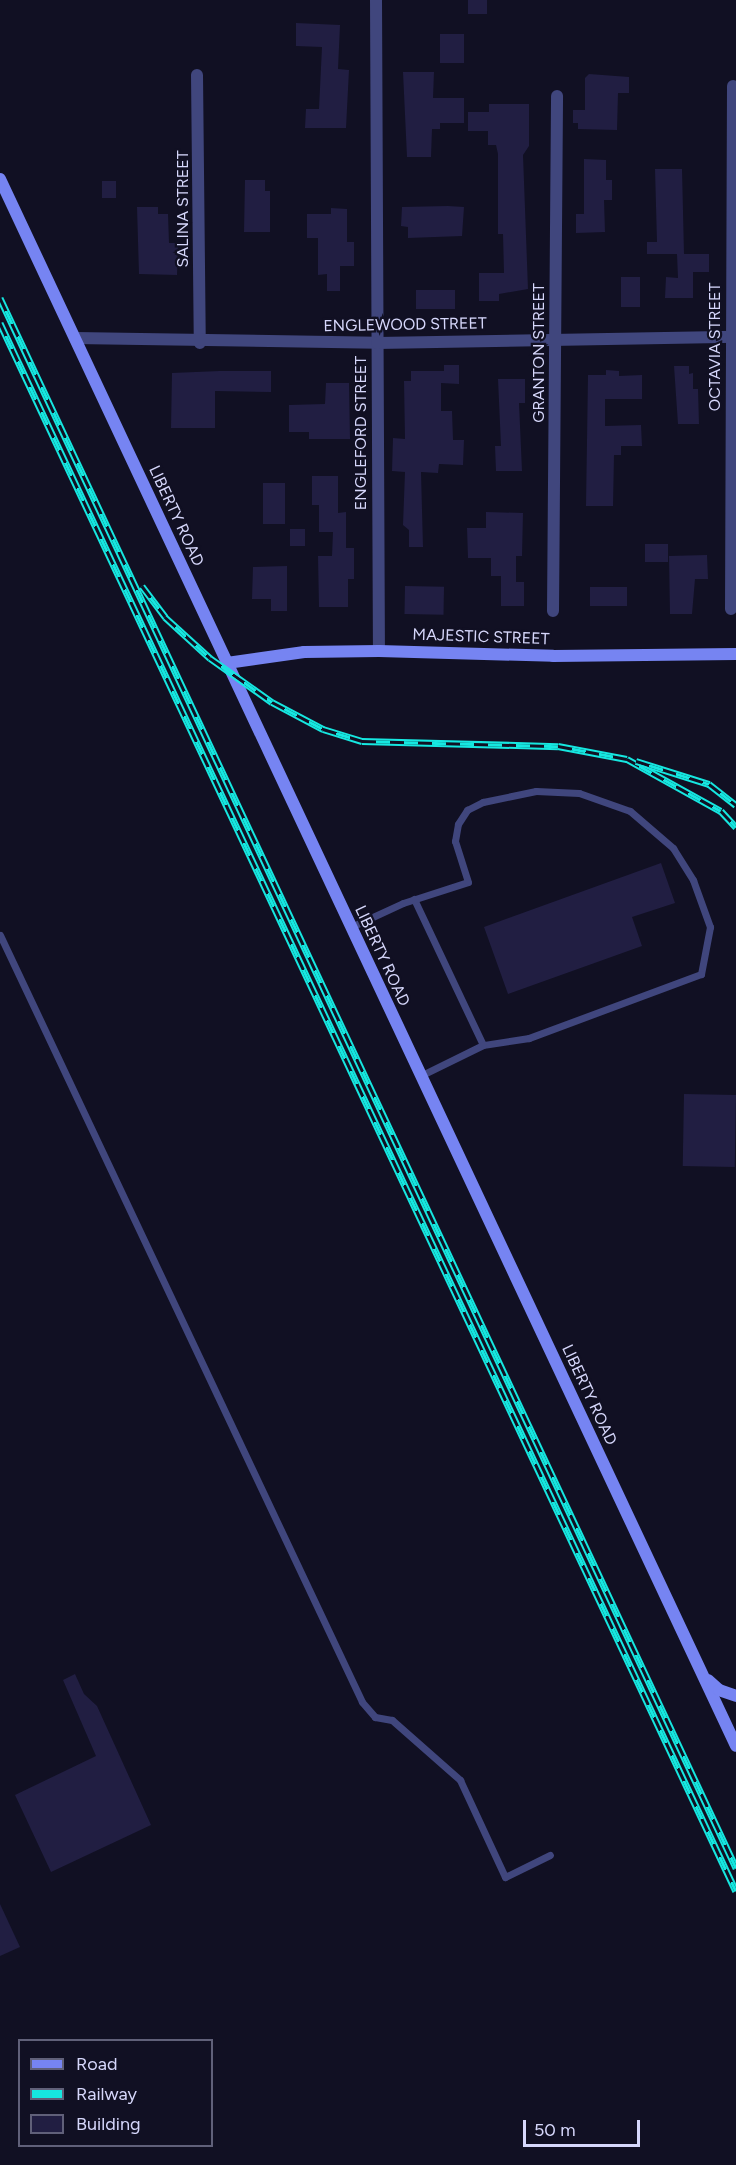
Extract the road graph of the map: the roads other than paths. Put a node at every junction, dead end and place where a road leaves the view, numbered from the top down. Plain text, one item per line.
1 (376, 0) edge
2 (198, 75) dead end
3 (733, 86) dead end
4 (557, 96) dead end
5 (0, 179) edge
6 (734, 337) edge
7 (556, 338) junction
8 (75, 339) junction
9 (200, 343) junction
10 (377, 343) junction
11 (731, 609) dead end
12 (553, 611) dead end
13 (379, 651) junction
14 (736, 654) edge
15 (226, 663) junction
16 (414, 900) junction
17 (351, 927) junction
18 (0, 935) edge
19 (483, 1045) junction
20 (420, 1076) junction
21 (703, 1675) junction
22 (736, 1696) edge
23 (735, 1742) edge
24 (550, 1855) dead end

1 - 10 street, ENGLEFORD STREET
2 - 9 street, SALINA STREET
3 - 6 street, OCTAVIA STREET
4 - 7 street, GRANTON STREET
5 - 8 main road, LIBERTY ROAD
6 - 7 street, ENGLEWOOD STREET
6 - 11 street, OCTAVIA STREET
7 - 10 street, ENGLEWOOD STREET
7 - 12 street, GRANTON STREET
8 - 9 street, ENGLEWOOD STREET
8 - 15 main road, LIBERTY ROAD
9 - 10 street, ENGLEWOOD STREET
10 - 13 street, ENGLEFORD STREET
13 - 14 main road, MAJESTIC STREET
13 - 15 main road, MAJESTIC STREET
15 - 17 main road, LIBERTY ROAD
16 - 17 lane
16 - 19 lane
16 - 19 lane
17 - 20 main road, LIBERTY ROAD
18 - 24 lane
19 - 20 lane
20 - 21 main road, LIBERTY ROAD
21 - 22 main road
21 - 23 main road, LIBERTY ROAD

